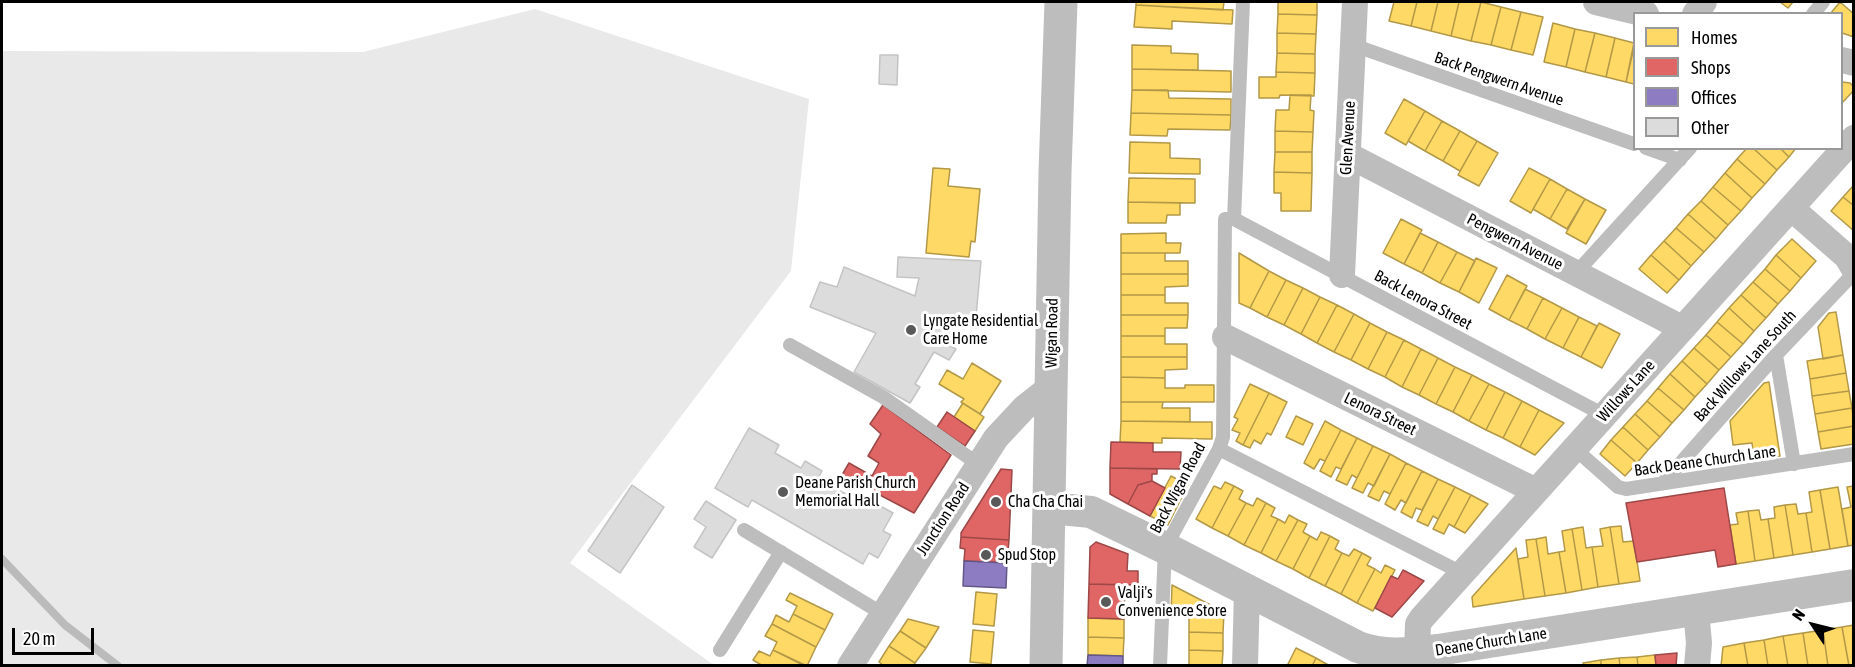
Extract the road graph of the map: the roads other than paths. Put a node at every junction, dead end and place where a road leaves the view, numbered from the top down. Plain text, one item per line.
1 (1061, 2) edge
2 (1243, 2) edge
3 (1355, 2) edge
4 (1596, 2) edge
5 (1638, 12) edge
6 (1353, 45) junction
7 (1854, 138) edge
8 (1633, 143) edge
9 (1652, 150) edge
10 (1688, 150) edge
11 (1348, 156) junction
12 (1680, 160) junction
13 (1791, 208) junction
14 (1229, 219) junction
15 (1854, 271) edge
16 (1576, 273) junction
17 (1342, 275) junction
18 (1682, 328) junction
19 (1225, 337) junction
20 (790, 345) dead end
21 (1776, 355) junction
22 (1052, 386) junction
23 (1604, 415) junction
24 (1574, 448) junction
25 (1219, 449) junction
26 (1854, 454) edge
27 (978, 464) junction
28 (1794, 464) junction
29 (1663, 483) junction
30 (1536, 491) junction
31 (1050, 508) junction
32 (744, 530) dead end
33 (1165, 548) junction
34 (781, 552) junction
35 (1462, 573) junction
36 (1854, 585) edge
37 (1247, 590) junction
38 (1696, 610) junction
39 (883, 614) junction
40 (720, 650) dead end
41 (1417, 652) junction
42 (850, 666) edge
43 (1046, 666) edge
44 (1160, 666) edge
45 (1245, 666) edge
46 (1697, 666) edge

1 - 22 main road, Wigan Road
2 - 14 lane, Back Wigan Road
3 - 6 street, Glen Avenue
4 - 5 street
6 - 8 lane, Back Pengwern Avenue
6 - 11 street, Glen Avenue
7 - 13 street, Willows Lane
9 - 12 lane
10 - 12 lane
11 - 16 street, Pengwern Avenue
11 - 17 street, Glen Avenue
12 - 16 lane
13 - 15 street
13 - 18 street, Willows Lane
14 - 17 lane, Back Lenora Street
14 - 19 lane, Back Wigan Road
15 - 21 lane, Back Willows Lane South
16 - 18 street, Pengwern Avenue
17 - 23 lane, Back Lenora Street
18 - 23 street, Willows Lane
19 - 25 lane, Back Wigan Road
19 - 30 street, Lenora Street
20 - 27 lane
21 - 28 lane
21 - 29 lane, Back Willows Lane South
22 - 27 street, Junction Road
22 - 31 main road, Wigan Road
23 - 24 street, Willows Lane
24 - 29 lane, Back Deane Church Lane
24 - 30 street, Willows Lane
25 - 33 lane, Back Wigan Road
25 - 35 lane
26 - 28 lane, Back Deane Church Lane
27 - 39 street, Junction Road
28 - 29 lane, Back Deane Church Lane
30 - 35 street, Willows Lane
31 - 33 street, Deane Church Lane
31 - 43 main road, Wigan Road
32 - 34 lane
33 - 37 street, Deane Church Lane
33 - 44 lane, Back Wigan Road
34 - 39 lane
34 - 40 lane
35 - 41 street, Willows Lane
36 - 38 street, Deane Church Lane
37 - 41 street, Deane Church Lane
37 - 45 street
38 - 41 street, Deane Church Lane
38 - 46 street
39 - 42 street, Junction Road

